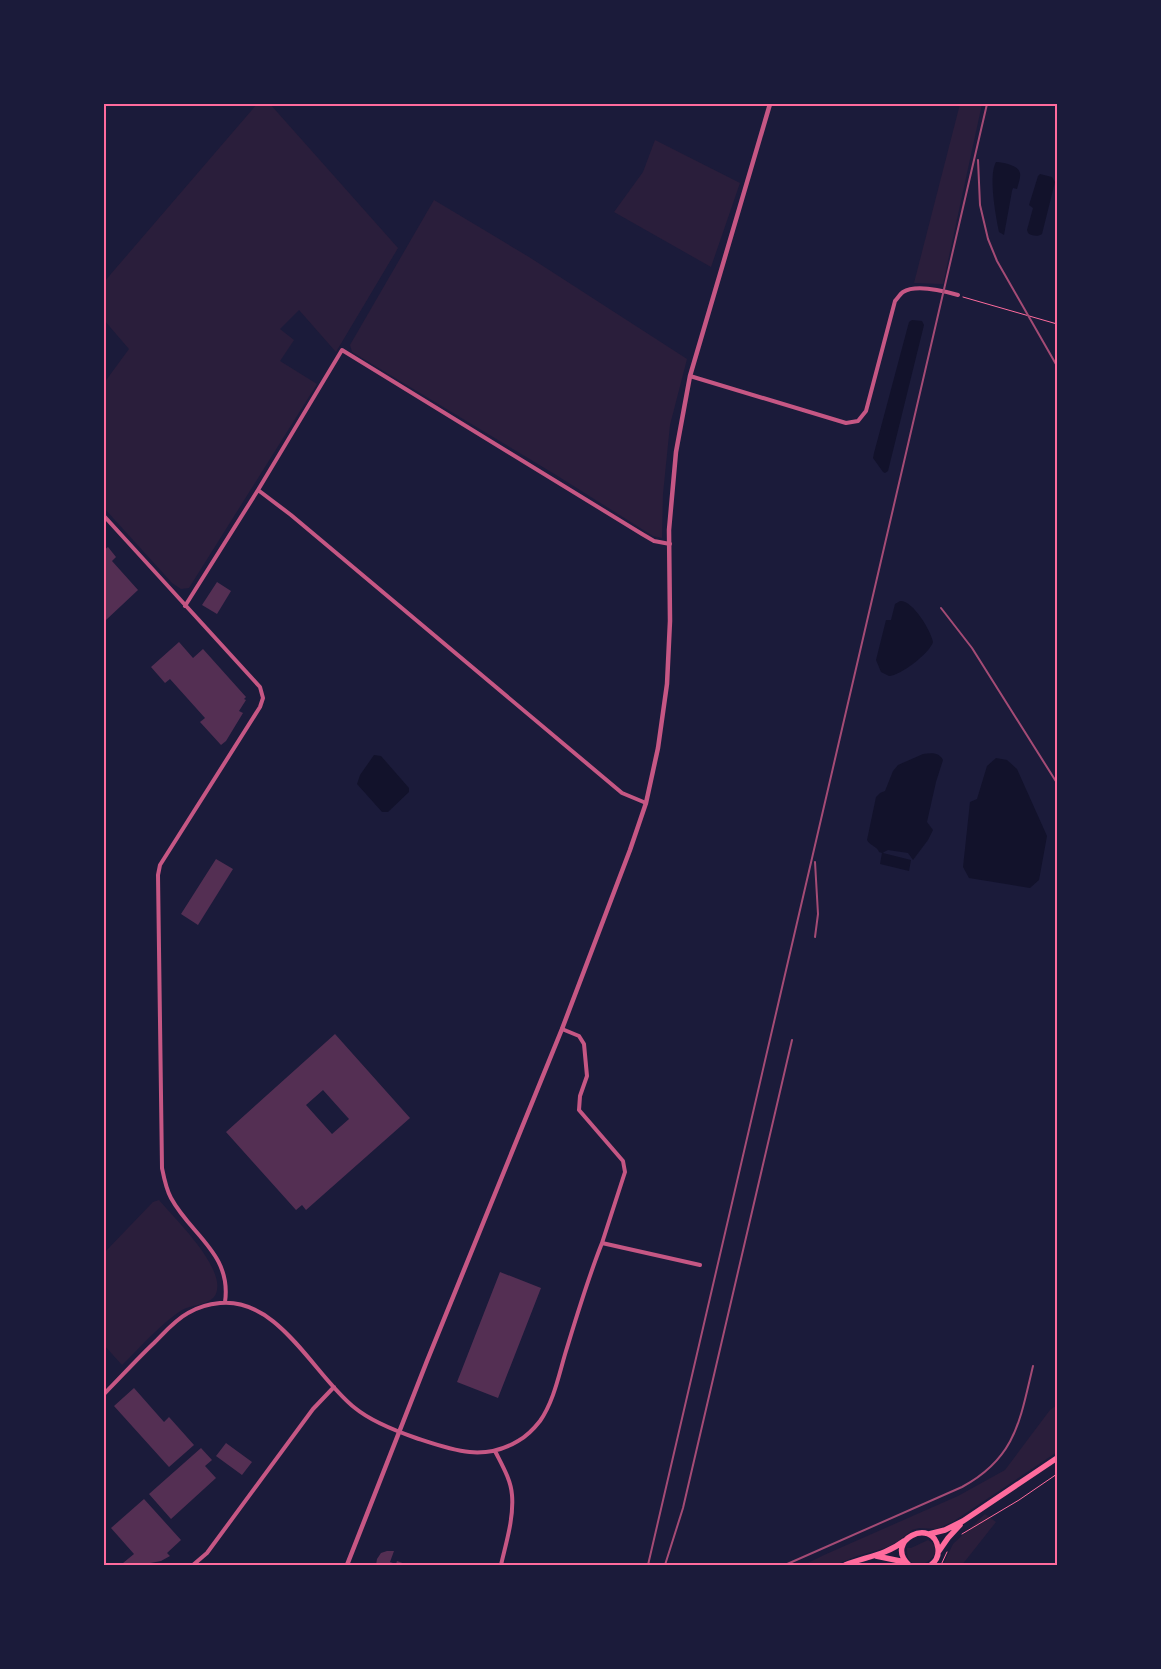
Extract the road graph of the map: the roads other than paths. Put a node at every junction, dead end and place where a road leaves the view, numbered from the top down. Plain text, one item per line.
1 (770, 104) edge
2 (958, 295) road end
3 (690, 376) junction
4 (258, 490) junction
5 (104, 516) edge
6 (670, 544) junction
7 (185, 606) junction
8 (646, 804) junction
9 (562, 1029) junction
10 (602, 1243) junction
11 (700, 1265) dead end
12 (225, 1302) junction
13 (334, 1387) junction
14 (104, 1394) edge
15 (400, 1432) junction
16 (495, 1451) junction
17 (1057, 1458) edge
18 (963, 1521) junction
19 (929, 1534) junction
20 (905, 1540) junction
21 (939, 1551) junction
22 (876, 1556) junction
23 (907, 1563) edge
24 (193, 1565) edge
25 (347, 1565) edge
26 (501, 1565) edge
27 (845, 1565) edge
28 (931, 1565) edge

1 - 3 street
2 - 3 street
3 - 6 street
4 - 6 street
4 - 7 street
4 - 8 street
5 - 7 street
6 - 8 street
7 - 12 street
8 - 9 street
9 - 10 street
9 - 15 street
10 - 11 street
10 - 16 street
12 - 13 street
12 - 14 street
13 - 15 street
13 - 24 street
15 - 16 street
15 - 25 street
16 - 26 street
17 - 18 main road
18 - 19 main road
18 - 21 main road
19 - 20 main road
19 - 21 main road
20 - 22 main road
20 - 23 main road
21 - 28 main road
22 - 23 main road
22 - 27 main road

